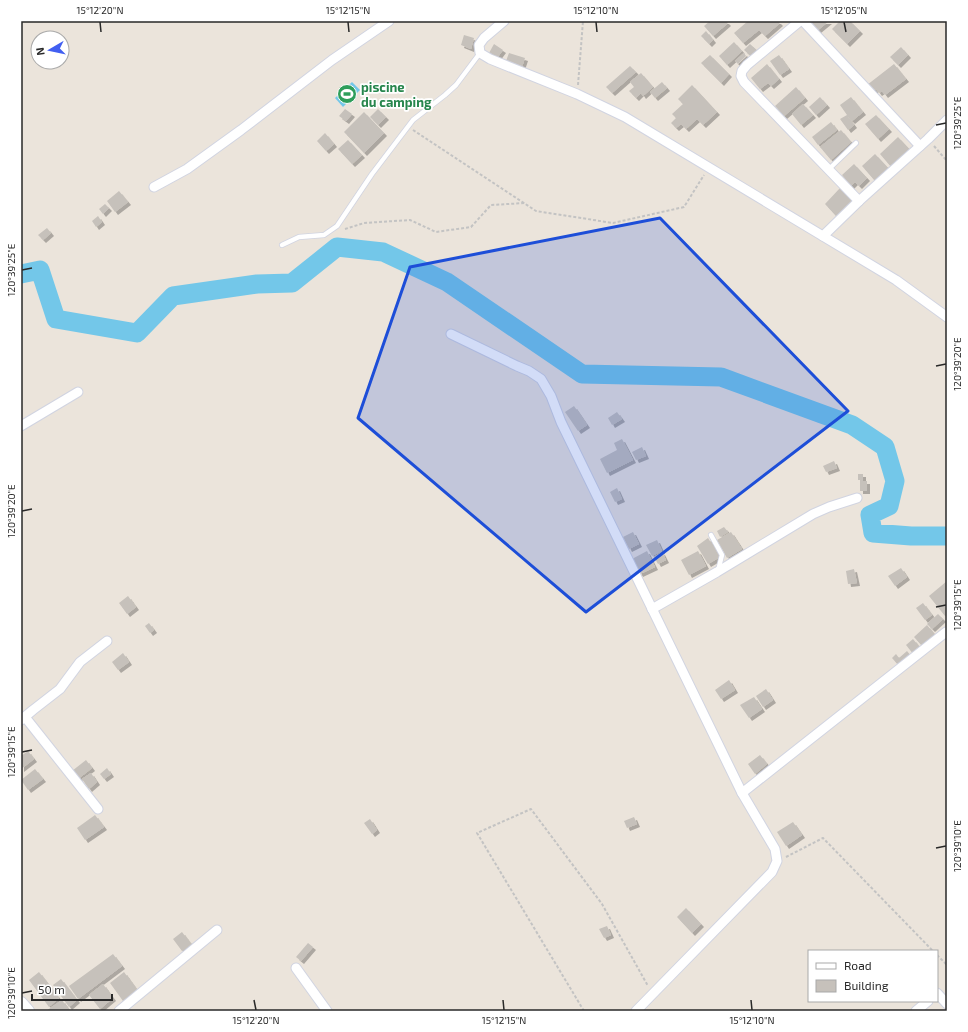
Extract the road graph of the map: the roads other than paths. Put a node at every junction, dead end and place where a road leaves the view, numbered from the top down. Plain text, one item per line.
1 (389, 21) edge
2 (504, 21) edge
3 (802, 21) edge
4 (480, 53) junction
5 (947, 120) edge
6 (856, 143) dead end
7 (920, 146) junction
8 (828, 170) junction
9 (154, 187) dead end
10 (859, 200) junction
11 (823, 236) junction
12 (282, 245) dead end
13 (947, 317) edge
14 (451, 334) dead end
15 (78, 392) dead end
16 (21, 426) edge
17 (857, 498) dead end
18 (711, 535) dead end
19 (718, 572) junction
20 (652, 609) junction
21 (946, 632) edge
22 (107, 641) dead end
23 (23, 719) edge
24 (742, 793) junction
25 (98, 810) dead end
26 (217, 930) dead end
27 (296, 968) dead end
28 (938, 994) edge
29 (927, 1002) edge
30 (21, 1003) edge
31 (947, 1004) edge
32 (28, 1011) edge
33 (119, 1011) edge
34 (327, 1011) edge
35 (636, 1011) edge
36 (916, 1011) edge

1 - 9 street
2 - 4 street
3 - 7 street
3 - 8 street
4 - 11 street
4 - 12 lane
5 - 7 street
6 - 8 lane
7 - 10 street
8 - 10 street
10 - 11 street
11 - 13 street
14 - 20 street
15 - 16 street
17 - 19 street
18 - 19 lane
19 - 20 street
20 - 24 street
21 - 24 street
22 - 23 street
23 - 25 street
24 - 35 street
26 - 33 street
27 - 34 street
28 - 31 street
29 - 36 street
30 - 32 street

